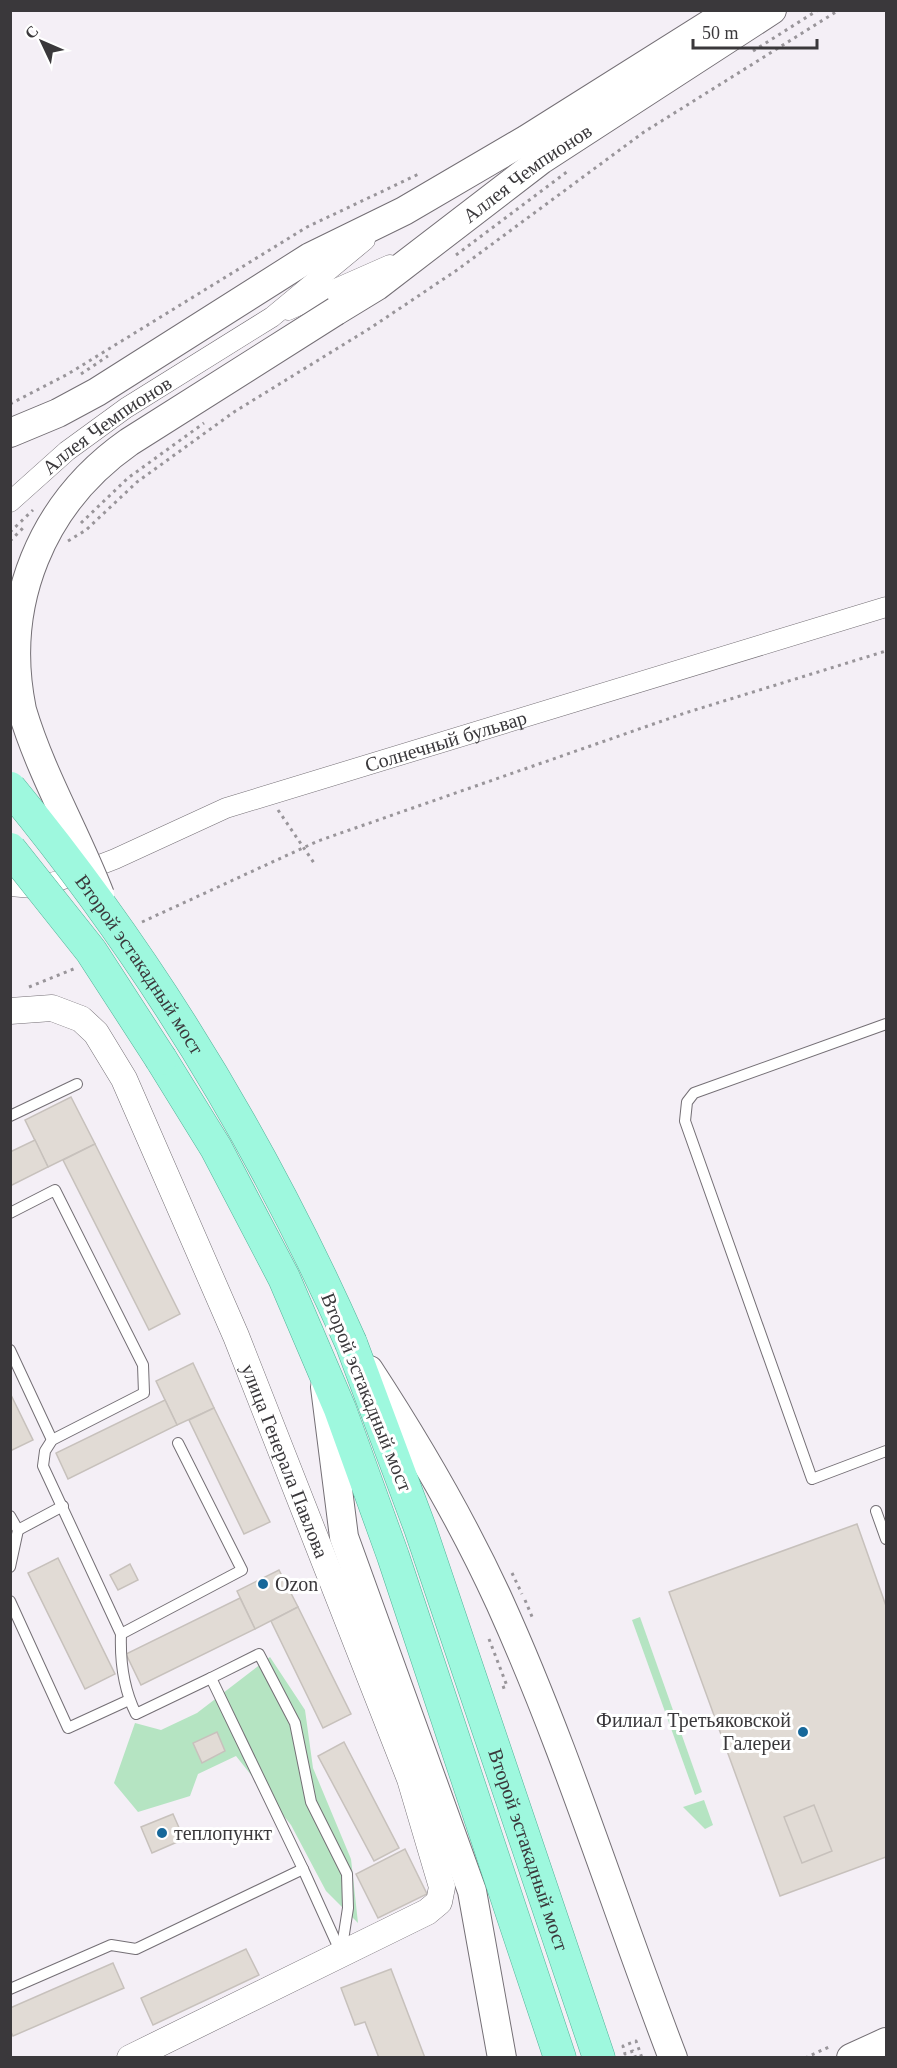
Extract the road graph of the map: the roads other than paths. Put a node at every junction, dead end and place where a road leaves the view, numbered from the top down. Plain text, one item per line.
1 (732, 10) edge
2 (772, 10) edge
3 (404, 211) junction
4 (424, 249) junction
5 (272, 317) junction
6 (10, 433) edge
7 (10, 502) edge
8 (886, 607) edge
9 (10, 788) edge
10 (10, 849) edge
11 (10, 886) edge
12 (107, 914) junction
13 (10, 1011) edge
14 (886, 1024) edge
15 (76, 1084) dead end
16 (10, 1116) edge
17 (10, 1213) edge
18 (351, 1344) junction
19 (10, 1350) edge
20 (322, 1366) junction
21 (52, 1440) junction
22 (178, 1443) dead end
23 (886, 1451) edge
24 (63, 1506) junction
25 (876, 1511) dead end
26 (10, 1516) edge
27 (18, 1530) junction
28 (886, 1539) edge
29 (10, 1567) edge
30 (10, 1601) edge
31 (121, 1634) junction
32 (211, 1678) junction
33 (129, 1700) junction
34 (303, 1869) junction
35 (341, 1953) junction
36 (10, 1989) edge
37 (886, 2042) edge
38 (130, 2058) edge
39 (502, 2058) edge
40 (561, 2058) edge
41 (599, 2058) edge
42 (673, 2058) edge
43 (851, 2058) edge

1 - 3 main road, Аллея Чемпионов
2 - 4 main road, Аллея Чемпионов
3 - 5 street, Аллея Чемпионов
3 - 6 main road
4 - 5 street, Аллея Чемпионов
4 - 12 main road, bridge
5 - 7 street, Аллея Чемпионов
8 - 11 street, Солнечный бульвар
9 - 12 main road, Второй эстакадный мост, bridge
10 - 20 main road, Второй эстакадный мост, bridge
12 - 18 main road, Второй эстакадный мост, bridge
13 - 35 street, улица Генерала Павлова
14 - 23 lane
15 - 16 lane
17 - 21 lane
18 - 41 main road, Второй эстакадный мост
18 - 42 main road
19 - 21 lane
20 - 39 main road
20 - 40 main road, Второй эстакадный мост
21 - 24 lane
22 - 31 lane
24 - 27 lane
24 - 31 lane
25 - 28 lane
26 - 27 lane
27 - 29 lane
30 - 33 lane
31 - 33 lane
32 - 33 lane
32 - 34 lane
32 - 35 lane
34 - 35 lane
34 - 36 lane
35 - 38 street, улица Генерала Павлова
37 - 43 main road

